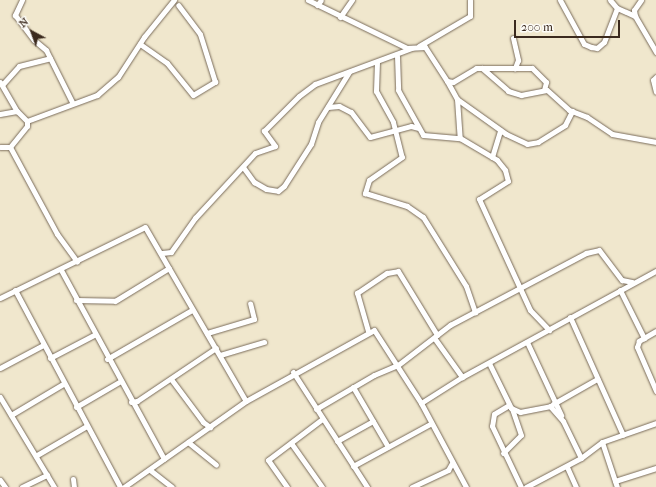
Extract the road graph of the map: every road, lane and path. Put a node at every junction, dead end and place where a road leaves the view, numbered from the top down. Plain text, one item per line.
1 (22, 0) edge
2 (174, 0) edge
3 (308, 0) edge
4 (321, 0) edge
5 (352, 0) edge
6 (470, 0) edge
7 (560, 0) edge
8 (610, 0) edge
9 (641, 0) edge
10 (178, 5) dead end
11 (317, 5) junction
12 (617, 8) junction
13 (635, 16) junction
14 (340, 17) junction
15 (512, 38) dead end
16 (140, 44) junction
17 (419, 46) junction
18 (412, 48) junction
19 (656, 52) edge
20 (397, 56) junction
21 (50, 58) junction
22 (377, 62) junction
23 (482, 68) junction
24 (515, 68) junction
25 (349, 72) junction
26 (656, 77) edge
27 (447, 81) junction
28 (1, 83) edge
29 (544, 90) junction
30 (656, 92) edge
31 (457, 99) junction
32 (72, 102) junction
33 (328, 107) junction
34 (17, 111) junction
35 (572, 112) junction
36 (0, 114) edge
37 (414, 119) junction
38 (27, 121) junction
39 (411, 126) junction
40 (418, 128) junction
41 (396, 130) junction
42 (500, 130) junction
43 (460, 138) junction
44 (656, 142) edge
45 (0, 147) edge
46 (10, 147) junction
47 (492, 156) junction
48 (243, 166) junction
49 (162, 253) junction
50 (77, 262) junction
51 (169, 268) junction
52 (62, 270) junction
53 (656, 272) edge
54 (622, 280) junction
55 (632, 282) junction
56 (519, 289) junction
57 (621, 289) junction
58 (15, 290) junction
59 (0, 297) edge
60 (76, 300) junction
61 (250, 303) dead end
62 (192, 310) junction
63 (475, 312) junction
64 (570, 317) junction
65 (368, 330) junction
66 (549, 330) junction
67 (656, 331) edge
68 (207, 333) junction
69 (94, 335) junction
70 (436, 337) junction
71 (644, 338) junction
72 (264, 342) dead end
73 (527, 342) junction
74 (43, 344) junction
75 (216, 348) junction
76 (220, 355) junction
77 (50, 358) junction
78 (107, 359) junction
79 (489, 363) junction
80 (398, 365) junction
81 (0, 368) edge
82 (293, 372) junction
83 (462, 377) junction
84 (171, 379) junction
85 (597, 379) junction
86 (119, 382) junction
87 (63, 384) junction
88 (354, 387) junction
89 (656, 391) edge
90 (0, 397) edge
91 (246, 401) junction
92 (131, 402) junction
93 (421, 404) junction
94 (553, 404) junction
95 (510, 406) junction
96 (76, 408) junction
97 (316, 409) junction
98 (10, 415) junction
99 (322, 419) junction
100 (373, 421) junction
101 (656, 423) edge
102 (430, 424) junction
103 (85, 427) junction
104 (210, 427) junction
105 (623, 435) junction
106 (337, 441) junction
107 (188, 442) junction
108 (602, 442) junction
109 (290, 443) junction
110 (388, 447) junction
111 (503, 453) junction
112 (37, 456) junction
113 (581, 458) junction
114 (164, 459) junction
115 (452, 463) junction
116 (216, 465) dead end
117 (353, 466) junction
118 (567, 467) junction
119 (656, 468) edge
120 (150, 470) junction
121 (448, 470) junction
122 (457, 471) junction
123 (47, 475) junction
124 (73, 479) dead end
125 (0, 480) edge
126 (615, 481) junction
127 (135, 482) junction
128 (364, 486) edge
129 (5, 487) edge
130 (22, 487) edge
131 (54, 487) edge
132 (74, 487) edge
133 (120, 487) edge
134 (124, 487) edge
135 (138, 487) edge
136 (172, 487) edge
137 (287, 487) edge
138 (322, 487) edge
139 (412, 487) edge
140 (466, 487) edge
141 (521, 487) edge
142 (526, 487) edge
143 (576, 487) edge
144 (617, 487) edge

1 - 21 street
2 - 16 street
3 - 11 street
4 - 11 street
5 - 14 street
6 - 17 street
7 - 12 street
8 - 12 street
9 - 13 street
10 - 16 street
11 - 14 street
12 - 13 street
13 - 19 street
14 - 18 street
15 - 24 street
16 - 32 street
17 - 18 street
17 - 27 street
18 - 20 street
20 - 22 street
20 - 37 street
21 - 28 street
21 - 32 street
22 - 25 street
22 - 41 street
23 - 24 street
23 - 27 street
23 - 29 street
24 - 29 street
25 - 33 street
25 - 48 street
26 - 30 street
27 - 31 street
28 - 34 street
29 - 35 street
31 - 42 street
31 - 43 street
32 - 38 street
33 - 41 street
33 - 48 street
34 - 36 street
34 - 38 street
35 - 42 street
35 - 44 street
37 - 39 street
37 - 40 street
38 - 46 street
39 - 40 street
39 - 41 street
40 - 43 street
41 - 63 street
42 - 47 street
43 - 47 street
45 - 46 street
46 - 50 street
47 - 56 street
48 - 49 street
49 - 50 street
49 - 51 street
50 - 52 street
51 - 60 street
51 - 62 street
52 - 58 street
52 - 60 street
53 - 55 street
54 - 55 street
54 - 56 street
54 - 57 street
55 - 57 street
56 - 63 street
56 - 66 street
57 - 64 street
57 - 71 street
58 - 59 street
58 - 74 street
60 - 69 street
61 - 68 street
62 - 68 street
62 - 78 street
63 - 70 street
64 - 66 street
64 - 85 street
65 - 70 street
65 - 80 street
65 - 82 street
66 - 73 street
67 - 71 street
68 - 75 street
69 - 77 street
69 - 78 street
70 - 80 street
70 - 83 street
71 - 89 street
72 - 76 street
73 - 79 street
73 - 94 street
74 - 77 street
74 - 81 street
75 - 76 street
75 - 84 street
76 - 91 street
77 - 87 street
78 - 86 street
79 - 83 street
79 - 95 street
80 - 88 street
80 - 93 street
82 - 91 street
82 - 97 street
83 - 93 street
84 - 92 street
84 - 104 street
85 - 94 street
85 - 105 street
86 - 92 street
86 - 96 street
87 - 96 street
87 - 98 street
88 - 97 street
88 - 100 street
90 - 98 street
91 - 104 street
92 - 114 street
93 - 102 street
94 - 95 street
94 - 113 street
95 - 111 street
95 - 111 street
96 - 103 street
97 - 99 street
98 - 112 street
99 - 106 street
99 - 109 street
100 - 106 street
100 - 110 street
101 - 105 street
102 - 110 street
102 - 115 street
103 - 112 street
103 - 133 street
104 - 107 street
105 - 108 street
106 - 117 street
107 - 114 street
107 - 116 street
108 - 113 street
108 - 126 street
109 - 137 street
109 - 138 street
110 - 117 street
111 - 141 street
112 - 123 street
113 - 118 street
114 - 120 street
115 - 121 street
115 - 122 street
117 - 128 street
118 - 142 street
118 - 143 street
119 - 126 street
120 - 127 street
120 - 136 street
121 - 122 street
121 - 139 street
122 - 140 street
123 - 130 street
123 - 131 street
124 - 132 street
125 - 129 street
126 - 144 street
127 - 134 street
127 - 135 street

